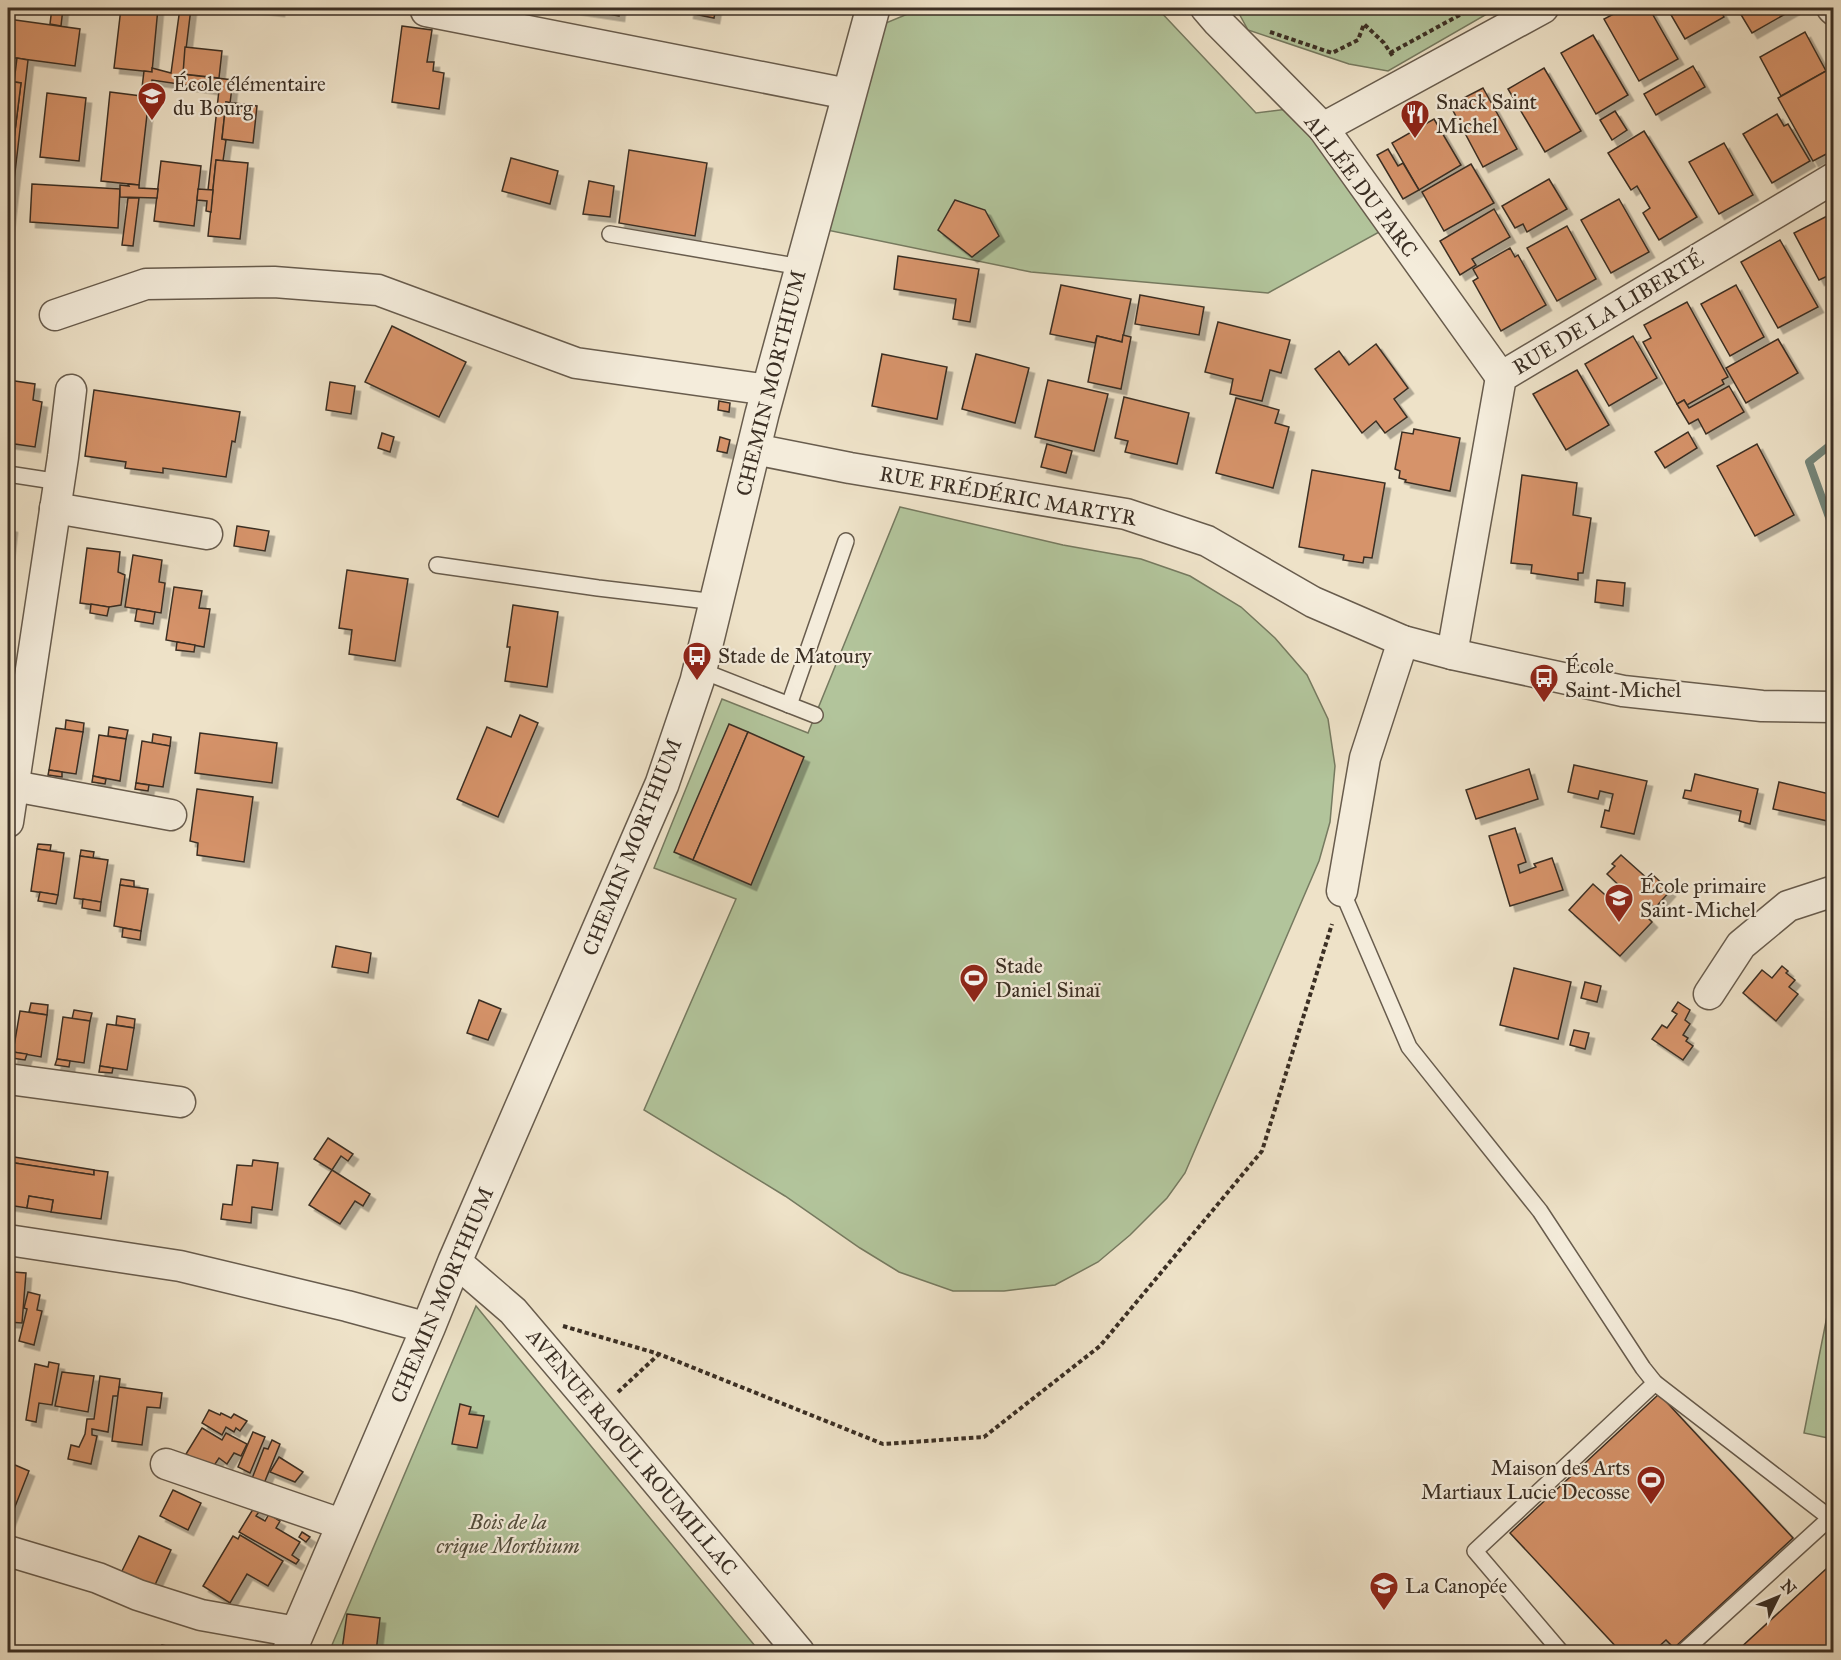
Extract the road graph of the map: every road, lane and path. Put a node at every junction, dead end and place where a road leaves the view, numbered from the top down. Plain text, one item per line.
1 (873, 8) edge
2 (1206, 8) edge
3 (1543, 8) edge
4 (426, 10) dead end
5 (1467, 10) dead end
6 (1264, 30) dead end
7 (1390, 53) junction
8 (1398, 64) dead end
9 (848, 94) junction
10 (1323, 128) junction
11 (1833, 178) edge
12 (610, 234) dead end
13 (801, 267) junction
14 (54, 315) dead end
15 (1501, 377) junction
16 (71, 390) dead end
17 (768, 390) junction
18 (754, 449) junction
19 (8, 474) edge
20 (58, 495) junction
21 (207, 534) dead end
22 (846, 541) dead end
23 (437, 565) dead end
24 (716, 602) junction
25 (1403, 641) junction
26 (1452, 654) junction
27 (700, 670) junction
28 (789, 705) junction
29 (1833, 707) edge
30 (815, 715) dead end
31 (10, 786) edge
32 (171, 815) dead end
33 (8, 822) edge
34 (1342, 891) junction
35 (1833, 891) edge
36 (1709, 994) dead end
37 (8, 1079) edge
38 (180, 1102) dead end
39 (8, 1240) edge
40 (455, 1261) junction
41 (558, 1324) dead end
42 (428, 1328) junction
43 (659, 1354) junction
44 (1655, 1383) junction
45 (598, 1411) junction
46 (166, 1464) dead end
47 (1832, 1519) edge
48 (344, 1525) junction
49 (8, 1551) edge
50 (293, 1642) edge
51 (1689, 1650) edge
52 (799, 1653) edge
53 (1561, 1653) edge

1 - 9 street, CHEMIN MORTHIUM
2 - 10 street, ALLÉE DU PARC
3 - 10 street
4 - 9 street
5 - 7 path
6 - 7 path
7 - 8 path
9 - 13 street, CHEMIN MORTHIUM
10 - 15 street, ALLÉE DU PARC
11 - 15 street, RUE DE LA LIBERTÉ
12 - 13 lane
13 - 17 street, CHEMIN MORTHIUM
14 - 17 street
15 - 26 street, RUE DE LA LIBERTÉ
16 - 20 street
17 - 18 street, CHEMIN MORTHIUM
18 - 24 street, CHEMIN MORTHIUM
18 - 25 street, RUE FRÉDÉRIC MARTYR
19 - 20 lane
20 - 21 street
20 - 31 street
22 - 28 lane
23 - 24 lane
24 - 27 street, CHEMIN MORTHIUM
25 - 26 street, RUE FRÉDÉRIC MARTYR
25 - 34 street
26 - 29 street, RUE FRÉDÉRIC MARTYR
27 - 28 lane
27 - 40 street, CHEMIN MORTHIUM
28 - 30 lane
31 - 32 street
31 - 33 street
34 - 43 path
34 - 44 lane
35 - 36 street
37 - 38 street
39 - 42 street
40 - 42 street, CHEMIN MORTHIUM
40 - 45 street, AVENUE RAOUL ROUMILLAC
41 - 43 path
42 - 48 street, CHEMIN MORTHIUM
43 - 45 path
44 - 47 lane
44 - 53 lane
45 - 52 street, AVENUE RAOUL ROUMILLAC
46 - 48 street
47 - 51 lane
48 - 50 street, CHEMIN MORTHIUM
49 - 50 street

